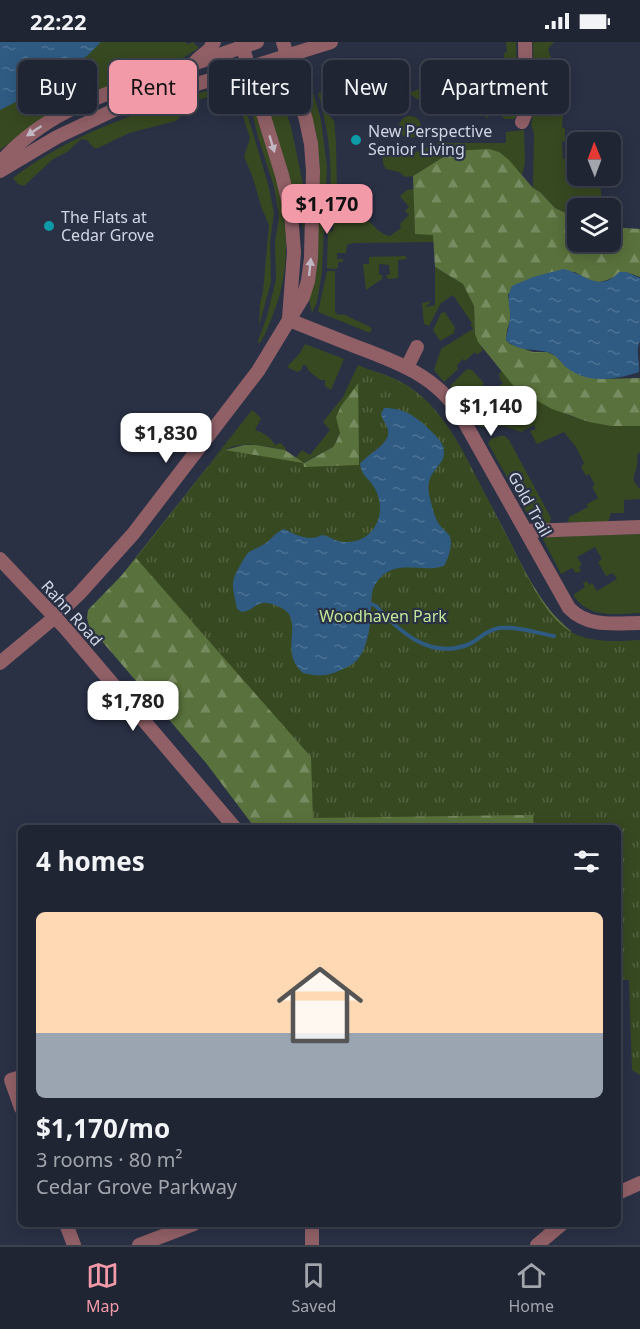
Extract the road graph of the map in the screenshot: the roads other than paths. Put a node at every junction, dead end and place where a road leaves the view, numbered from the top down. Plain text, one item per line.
1 (214, 42) edge
2 (257, 42) edge
3 (283, 42) edge
4 (332, 42) edge
5 (525, 42) edge
6 (242, 44) edge
7 (288, 57) junction
8 (195, 60) edge
9 (247, 60) edge
10 (277, 60) edge
11 (197, 62) edge
12 (209, 80) edge
13 (109, 92) edge
14 (263, 114) edge
15 (522, 122) dead end
16 (0, 163) edge
17 (0, 171) edge
18 (289, 320) junction
19 (417, 347) dead end
20 (407, 367) junction
21 (640, 527) edge
22 (526, 531) junction
23 (0, 559) edge
24 (55, 617) junction
25 (640, 623) edge
26 (0, 663) edge
27 (232, 825) edge
28 (640, 1183) edge
29 (621, 1192) edge
30 (67, 1227) edge
31 (187, 1227) edge
32 (312, 1227) edge
33 (558, 1227) edge
34 (74, 1245) edge
35 (139, 1245) edge
36 (312, 1245) edge
37 (537, 1245) edge

1 - 8 street
2 - 6 street
3 - 7 street
4 - 7 street
5 - 15 street
6 - 9 street
6 - 11 street
7 - 10 street
18 -> 7 street
12 - 17 street
13 -> 16 street
14 -> 18 street
18 - 20 street, Gold Trail
18 - 24 street
19 - 20 street
20 - 22 street, Gold Trail
21 - 22 street
22 - 25 street, Gold Trail
23 - 24 street, Rahn Road
24 - 26 street
24 - 27 street, Rahn Road
28 - 29 street
30 - 34 street
31 - 35 street
32 - 36 street
33 - 37 street

